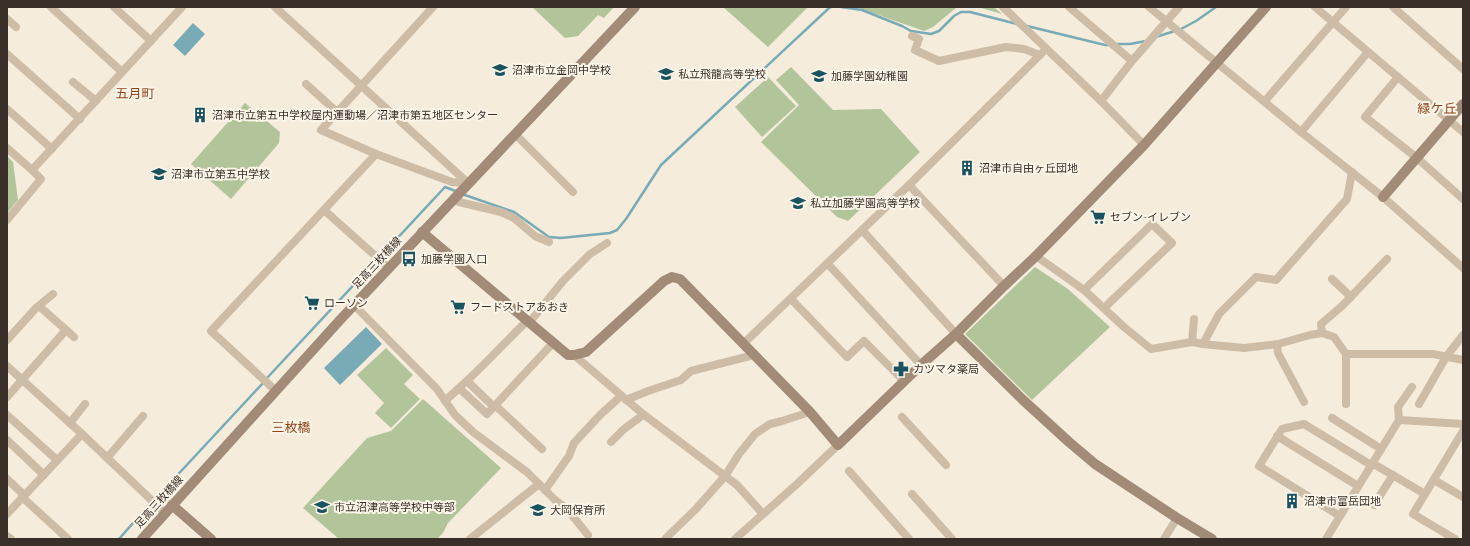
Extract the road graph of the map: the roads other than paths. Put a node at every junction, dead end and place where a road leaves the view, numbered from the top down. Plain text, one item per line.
1 (50, 7) edge
2 (114, 7) edge
3 (182, 7) edge
4 (275, 7) edge
5 (433, 7) edge
6 (634, 7) edge
7 (1004, 7) edge
8 (1069, 7) edge
9 (1149, 7) edge
10 (1179, 7) edge
11 (1266, 7) edge
12 (1315, 7) edge
13 (1346, 7) edge
14 (1393, 7) edge
15 (7, 19) edge
16 (1166, 22) junction
17 (1334, 22) junction
18 (16, 27) dead end
19 (912, 36) dead end
20 (152, 40) junction
21 (1046, 49) junction
22 (1368, 52) junction
23 (7, 54) edge
24 (1040, 55) junction
25 (1132, 61) junction
26 (1217, 62) junction
27 (1463, 69) edge
28 (122, 72) junction
29 (1398, 77) junction
30 (73, 82) dead end
31 (306, 84) dead end
32 (362, 85) junction
33 (96, 101) junction
34 (1100, 101) junction
35 (1265, 101) junction
36 (1463, 104) edge
37 (7, 109) edge
38 (337, 112) junction
39 (80, 119) junction
40 (1449, 120) junction
41 (1301, 132) junction
42 (1463, 132) edge
43 (515, 134) junction
44 (1144, 145) junction
45 (7, 148) edge
46 (52, 149) junction
47 (376, 154) junction
48 (1417, 158) junction
49 (32, 170) junction
50 (1352, 172) junction
51 (909, 185) junction
52 (466, 186) junction
53 (574, 192) dead end
54 (1383, 197) junction
55 (453, 199) junction
56 (1463, 199) edge
57 (324, 210) junction
58 (7, 220) edge
59 (862, 230) junction
60 (422, 232) junction
61 (549, 242) dead end
62 (607, 243) dead end
63 (1036, 256) junction
64 (1387, 258) dead end
65 (828, 264) junction
66 (386, 266) junction
67 (1463, 268) edge
68 (1332, 279) dead end
69 (1004, 286) junction
70 (1084, 290) junction
71 (53, 294) dead end
72 (1351, 297) junction
73 (791, 299) junction
74 (354, 305) junction
75 (39, 306) junction
76 (1104, 308) junction
77 (1194, 319) dead end
78 (528, 322) junction
79 (66, 330) junction
80 (1322, 333) junction
81 (956, 334) junction
82 (1463, 335) edge
83 (74, 337) dead end
84 (7, 340) edge
85 (1192, 342) junction
86 (553, 343) junction
87 (743, 344) junction
88 (1203, 344) junction
89 (1276, 344) junction
90 (1346, 354) junction
91 (574, 355) junction
92 (754, 355) junction
93 (1446, 357) junction
94 (1463, 360) edge
95 (921, 365) junction
96 (7, 366) edge
97 (22, 380) junction
98 (467, 381) junction
99 (904, 381) junction
100 (1412, 387) dead end
101 (459, 388) junction
102 (276, 391) junction
103 (7, 397) edge
104 (624, 398) junction
105 (445, 401) junction
106 (1304, 402) dead end
107 (85, 404) dead end
108 (1346, 404) dead end
109 (1420, 404) dead end
110 (494, 406) junction
111 (810, 412) junction
112 (7, 415) edge
113 (643, 415) junction
114 (143, 416) dead end
115 (902, 417) dead end
116 (1332, 418) dead end
117 (1399, 420) junction
118 (70, 423) junction
119 (1463, 424) edge
120 (1463, 431) edge
121 (82, 434) junction
122 (1278, 436) junction
123 (7, 440) edge
124 (611, 442) dead end
125 (838, 445) junction
126 (1381, 449) junction
127 (542, 450) dead end
128 (107, 458) junction
129 (57, 460) junction
130 (1372, 464) junction
131 (946, 465) dead end
132 (849, 471) dead end
133 (44, 475) junction
134 (1393, 475) junction
135 (725, 476) junction
136 (7, 479) edge
137 (1434, 480) junction
138 (539, 484) junction
139 (1358, 486) junction
140 (545, 490) junction
141 (912, 494) dead end
142 (1425, 494) junction
143 (23, 496) junction
144 (1463, 497) edge
145 (1374, 505) dead end
146 (169, 509) junction
147 (7, 514) edge
148 (763, 514) junction
149 (1340, 516) junction
150 (1177, 518) junction
151 (7, 536) edge
152 (590, 537) edge
153 (671, 537) edge
154 (11, 539) edge
155 (68, 539) edge
156 (142, 539) edge
157 (211, 539) edge
158 (470, 539) edge
159 (580, 539) edge
160 (735, 539) edge
161 (909, 539) edge
162 (952, 539) edge
163 (1164, 539) edge
164 (1212, 539) edge
165 (1326, 539) edge
166 (1455, 539) edge

1 - 28 street
2 - 20 street
3 - 20 street
4 - 32 street
5 - 32 street
6 - 43 street, 足高三枚橋線
7 - 21 street
8 - 25 street
9 - 16 street
10 - 16 street
11 - 26 street
12 - 17 street
13 - 17 street
14 - 27 street
15 - 18 street
16 - 25 street
16 - 26 street
17 - 22 street
17 - 35 street
19 - 24 street
20 - 28 street
21 - 24 street
21 - 34 street
22 - 29 street
22 - 41 street
23 - 39 street
24 - 51 street
25 - 34 street
26 - 35 street
26 - 44 street
28 - 33 street
29 - 40 street
29 - 48 street
30 - 33 street
31 - 38 street
32 - 38 street
32 - 52 street
33 - 39 street
34 - 44 street
35 - 41 street
36 - 40 street
37 - 46 street
38 - 47 street
39 - 46 street
40 - 42 street
40 - 48 street
41 - 50 street
43 - 52 street, 足高三枚橋線
43 - 53 street
44 - 63 street
45 - 49 street
46 - 49 street
47 - 52 street
47 - 57 street
48 - 54 street
48 - 56 street
49 - 58 street
50 - 54 street
50 - 88 street
51 - 59 street
51 - 69 street
52 - 55 street, 足高三枚橋線
54 - 67 street
55 - 60 street, 足高三枚橋線
55 - 61 street
57 - 66 street
57 - 102 street
59 - 65 street
59 - 81 street
60 - 66 street, 足高三枚橋線
60 - 78 street
62 - 78 street
63 - 69 street
63 - 70 street
64 - 72 street
65 - 73 street
65 - 95 street
66 - 74 street, 足高三枚橋線
68 - 72 street
69 - 81 street
70 - 76 street
70 - 76 street
71 - 75 street
72 - 80 street
73 - 87 street
73 - 99 street
74 - 102 street, 足高三枚橋線
74 - 105 street
75 - 79 street
75 - 84 street
76 - 85 street
77 - 85 street
78 - 86 street
78 - 98 street
79 - 83 street
79 - 97 street
80 - 89 street
80 - 90 street
81 - 95 street
81 - 150 street
82 - 93 street
85 - 88 street
86 - 91 street
86 - 110 street
87 - 91 street
87 - 92 street
88 - 89 street
89 - 106 street
90 - 93 street
90 - 108 street
91 - 104 street
92 - 104 street
92 - 111 street
93 - 94 street
93 - 109 street
95 - 99 street
96 - 97 street
97 - 103 street
97 - 118 street
98 - 101 street
98 - 110 street
99 - 125 street
100 - 117 street
101 - 105 street
101 - 110 street
102 - 146 street, 足高三枚橋線
104 - 113 street
104 - 140 street
105 - 138 street
107 - 118 street
110 - 127 street
111 - 125 street
111 - 135 street
112 - 129 street
113 - 124 street
113 - 135 street
114 - 128 street
115 - 131 street
116 - 126 street
117 - 119 street
117 - 126 street
118 - 121 street
120 - 137 street
121 - 128 street
121 - 129 street
122 - 130 street
122 - 139 street
122 - 149 street
123 - 133 street
125 - 148 street
126 - 130 street
128 - 146 street
129 - 133 street
130 - 134 street
130 - 139 street
132 - 161 street
133 - 143 street
134 - 142 street
134 - 145 street
135 - 148 street
135 - 153 street
136 - 143 street
137 - 142 street
137 - 144 street
138 - 140 street
138 - 158 street
139 - 149 street
140 - 152 street
141 - 162 street
142 - 166 street
143 - 147 street
143 - 155 street
146 - 156 street, 足高三枚橋線
146 - 157 street
148 - 160 street
149 - 165 street
150 - 163 street
150 - 164 street
151 - 154 street
152 - 159 street

